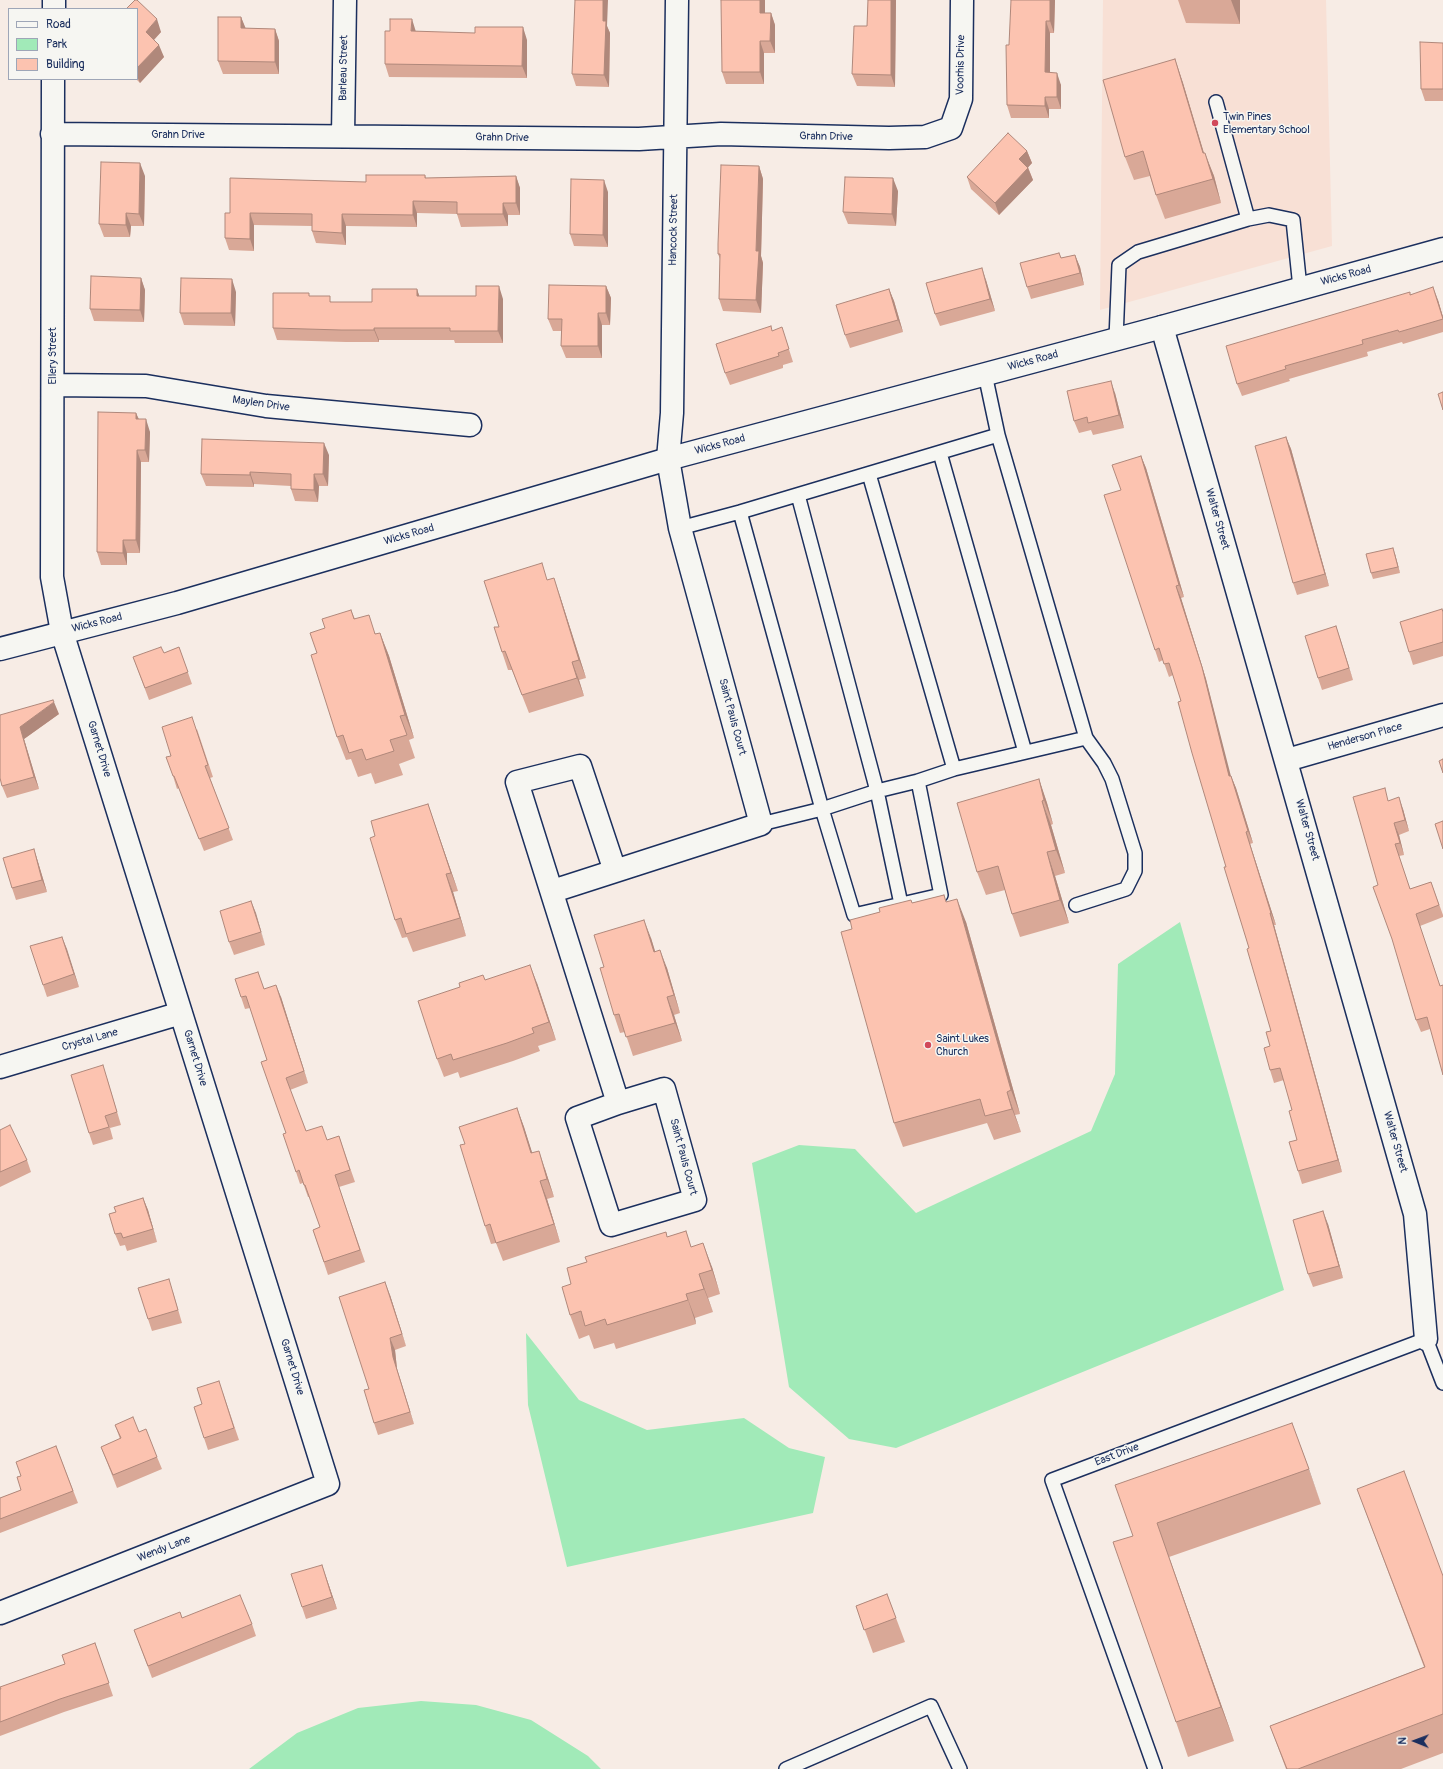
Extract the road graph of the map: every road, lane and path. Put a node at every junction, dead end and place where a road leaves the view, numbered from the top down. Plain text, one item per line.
1 (344, 0) edge
2 (677, 0) edge
3 (962, 0) edge
4 (53, 80) edge
5 (1216, 102) dead end
6 (951, 128) joint
7 (52, 134) junction
8 (343, 136) junction
9 (675, 137) junction
10 (1248, 219) junction
11 (1443, 249) edge
12 (1300, 288) junction
13 (1162, 327) junction
14 (1116, 339) junction
15 (985, 374) junction
16 (53, 385) junction
17 (470, 425) dead end
18 (998, 435) junction
19 (940, 452) junction
20 (668, 459) junction
21 (869, 474) junction
22 (798, 495) junction
23 (740, 512) junction
24 (680, 528) junction
25 (62, 632) junction
26 (0, 649) edge
27 (1443, 715) edge
28 (1086, 738) junction
29 (1025, 752) junction
30 (1286, 760) junction
31 (954, 769) junction
32 (918, 781) junction
33 (877, 791) junction
34 (822, 809) junction
35 (761, 824) junction
36 (615, 871) junction
37 (553, 891) junction
38 (901, 904) junction
39 (1076, 905) dead end
40 (181, 1013) junction
41 (0, 1067) edge
42 (618, 1104) junction
43 (1426, 1339) junction
44 (1443, 1383) edge
45 (328, 1484) joint
46 (0, 1613) edge
47 (786, 1769) edge
48 (960, 1769) edge
49 (1155, 1769) edge

1 - 8 street, Barleau Street
2 - 9 street, Hancock Street
3 - 6 street, Voorhis Drive
4 - 7 street, Ellery Street
5 - 10 lane
6 - 9 street, Grahn Drive
7 - 8 street, Grahn Drive
7 - 16 street, Ellery Street
8 - 9 street, Grahn Drive
9 - 20 street, Hancock Street
10 - 12 lane
10 - 14 lane
11 - 12 street, Wicks Road
12 - 13 street, Wicks Road
13 - 14 street, Wicks Road
13 - 30 street, Walter Street
14 - 15 street, Wicks Road
15 - 18 lane
15 - 20 street, Wicks Road
16 - 17 street, Maylen Drive
16 - 25 street, Ellery Street
18 - 19 lane
18 - 28 lane
19 - 21 lane
19 - 29 lane
20 - 24 street, Saint Pauls Court
20 - 25 street, Wicks Road
21 - 22 lane
21 - 31 lane
22 - 23 lane
22 - 33 lane
23 - 24 lane
23 - 34 lane
24 - 35 street, Saint Pauls Court
25 - 26 street, Wicks Road
25 - 40 street, Garnet Drive
27 - 30 street, Henderson Place
28 - 29 lane
28 - 39 lane
29 - 31 lane
30 - 43 street, Walter Street
31 - 32 lane
32 - 33 lane
32 - 38 lane
33 - 34 lane
33 - 38 lane
34 - 35 lane
34 - 38 lane
35 - 36 street
36 - 37 street
36 - 37 street
37 - 42 street
40 - 41 street, Crystal Lane
40 - 45 street, Garnet Drive
42 - 42 street, Saint Pauls Court
43 - 44 lane
43 - 49 lane, East Drive
45 - 46 street, Wendy Lane
47 - 48 lane

